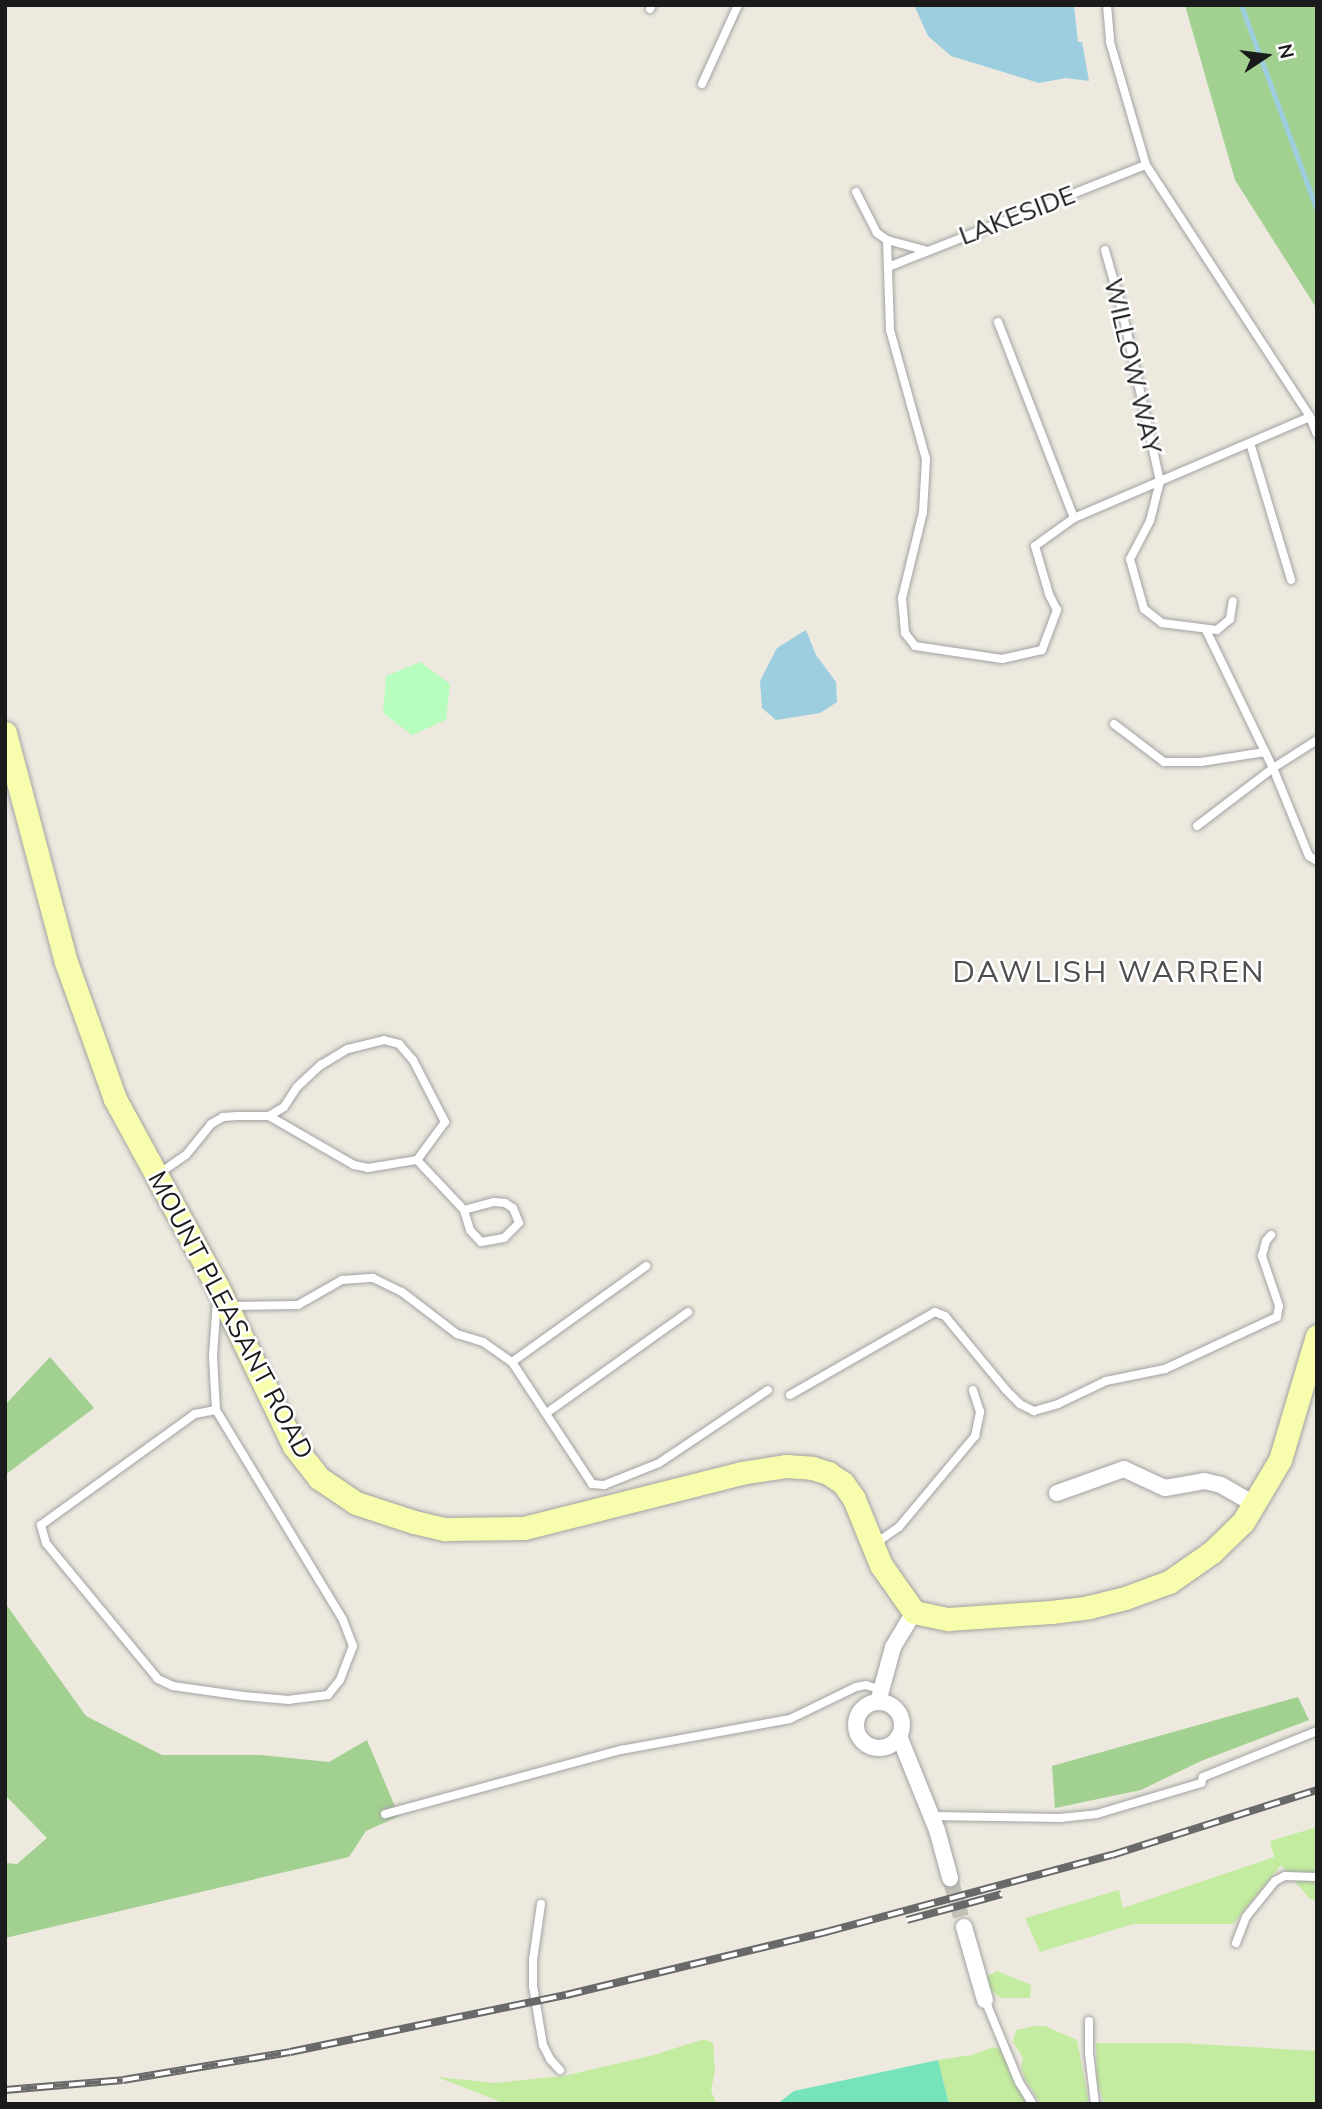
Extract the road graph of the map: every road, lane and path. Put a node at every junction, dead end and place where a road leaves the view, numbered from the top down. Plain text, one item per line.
1 (738, 5) edge
2 (1107, 5) edge
3 (702, 84) dead end
4 (1146, 165) junction
5 (856, 192) dead end
6 (887, 240) junction
7 (925, 250) junction
8 (1105, 250) dead end
9 (888, 267) junction
10 (998, 323) dead end
11 (1310, 417) junction
12 (1317, 434) edge
13 (1250, 443) junction
14 (1160, 481) junction
15 (1074, 518) junction
16 (1291, 580) dead end
17 (1233, 601) dead end
18 (1206, 630) junction
19 (1114, 724) dead end
20 (5, 733) edge
21 (1317, 740) edge
22 (1265, 752) junction
23 (1273, 768) junction
24 (1196, 826) dead end
25 (1317, 861) edge
26 (269, 1116) junction
27 (418, 1160) junction
28 (157, 1175) junction
29 (464, 1210) junction
30 (1271, 1235) dead end
31 (646, 1266) dead end
32 (222, 1296) junction
33 (688, 1312) dead end
34 (1317, 1336) edge
35 (512, 1362) junction
36 (973, 1390) dead end
37 (768, 1391) dead end
38 (790, 1395) dead end
39 (216, 1410) junction
40 (548, 1412) junction
41 (1057, 1493) dead end
42 (1255, 1505) junction
43 (873, 1544) junction
44 (914, 1612) junction
45 (880, 1696) junction
46 (1317, 1731) edge
47 (899, 1736) junction
48 (385, 1814) dead end
49 (932, 1816) junction
50 (1317, 1877) edge
51 (950, 1878) tunnel mouth
52 (541, 1904) dead end
53 (964, 1927) tunnel mouth
54 (1236, 1943) dead end
55 (985, 2000) joint
56 (1089, 2021) dead end
57 (560, 2070) dead end
58 (1033, 2104) edge
59 (1095, 2104) edge

1 - 3 lane
2 - 4 lane
4 - 7 lane, LAKESIDE
4 - 11 lane
5 - 6 lane
6 - 7 lane
6 - 9 lane
7 - 9 lane, LAKESIDE
8 - 14 lane, WILLOW WAY
9 - 15 lane
10 - 15 lane
11 - 12 lane
11 - 13 lane
13 - 14 lane
13 - 16 lane
14 - 15 lane
14 - 18 lane
17 - 18 lane
18 - 22 lane
19 - 22 lane
20 - 28 street, MOUNT PLEASANT ROAD
21 - 23 lane
22 - 23 lane
23 - 24 lane
23 - 25 lane
26 - 27 lane
26 - 27 lane
26 - 28 lane
27 - 29 lane
28 - 32 street, MOUNT PLEASANT ROAD
29 - 29 lane
30 - 38 lane
31 - 35 lane
32 - 35 lane
32 - 39 lane
32 - 43 street, MOUNT PLEASANT ROAD
33 - 40 lane
34 - 42 street
35 - 40 lane
36 - 43 lane
37 - 40 lane
39 - 39 lane
41 - 42 street
42 - 44 street
43 - 44 street, MOUNT PLEASANT ROAD
44 - 45 street
45 - 47 street
45 - 47 street
45 - 48 lane
46 - 49 lane
47 - 49 street
49 - 51 street
50 - 54 lane
52 - 57 lane
53 - 55 street
55 - 58 lane
56 - 59 lane

